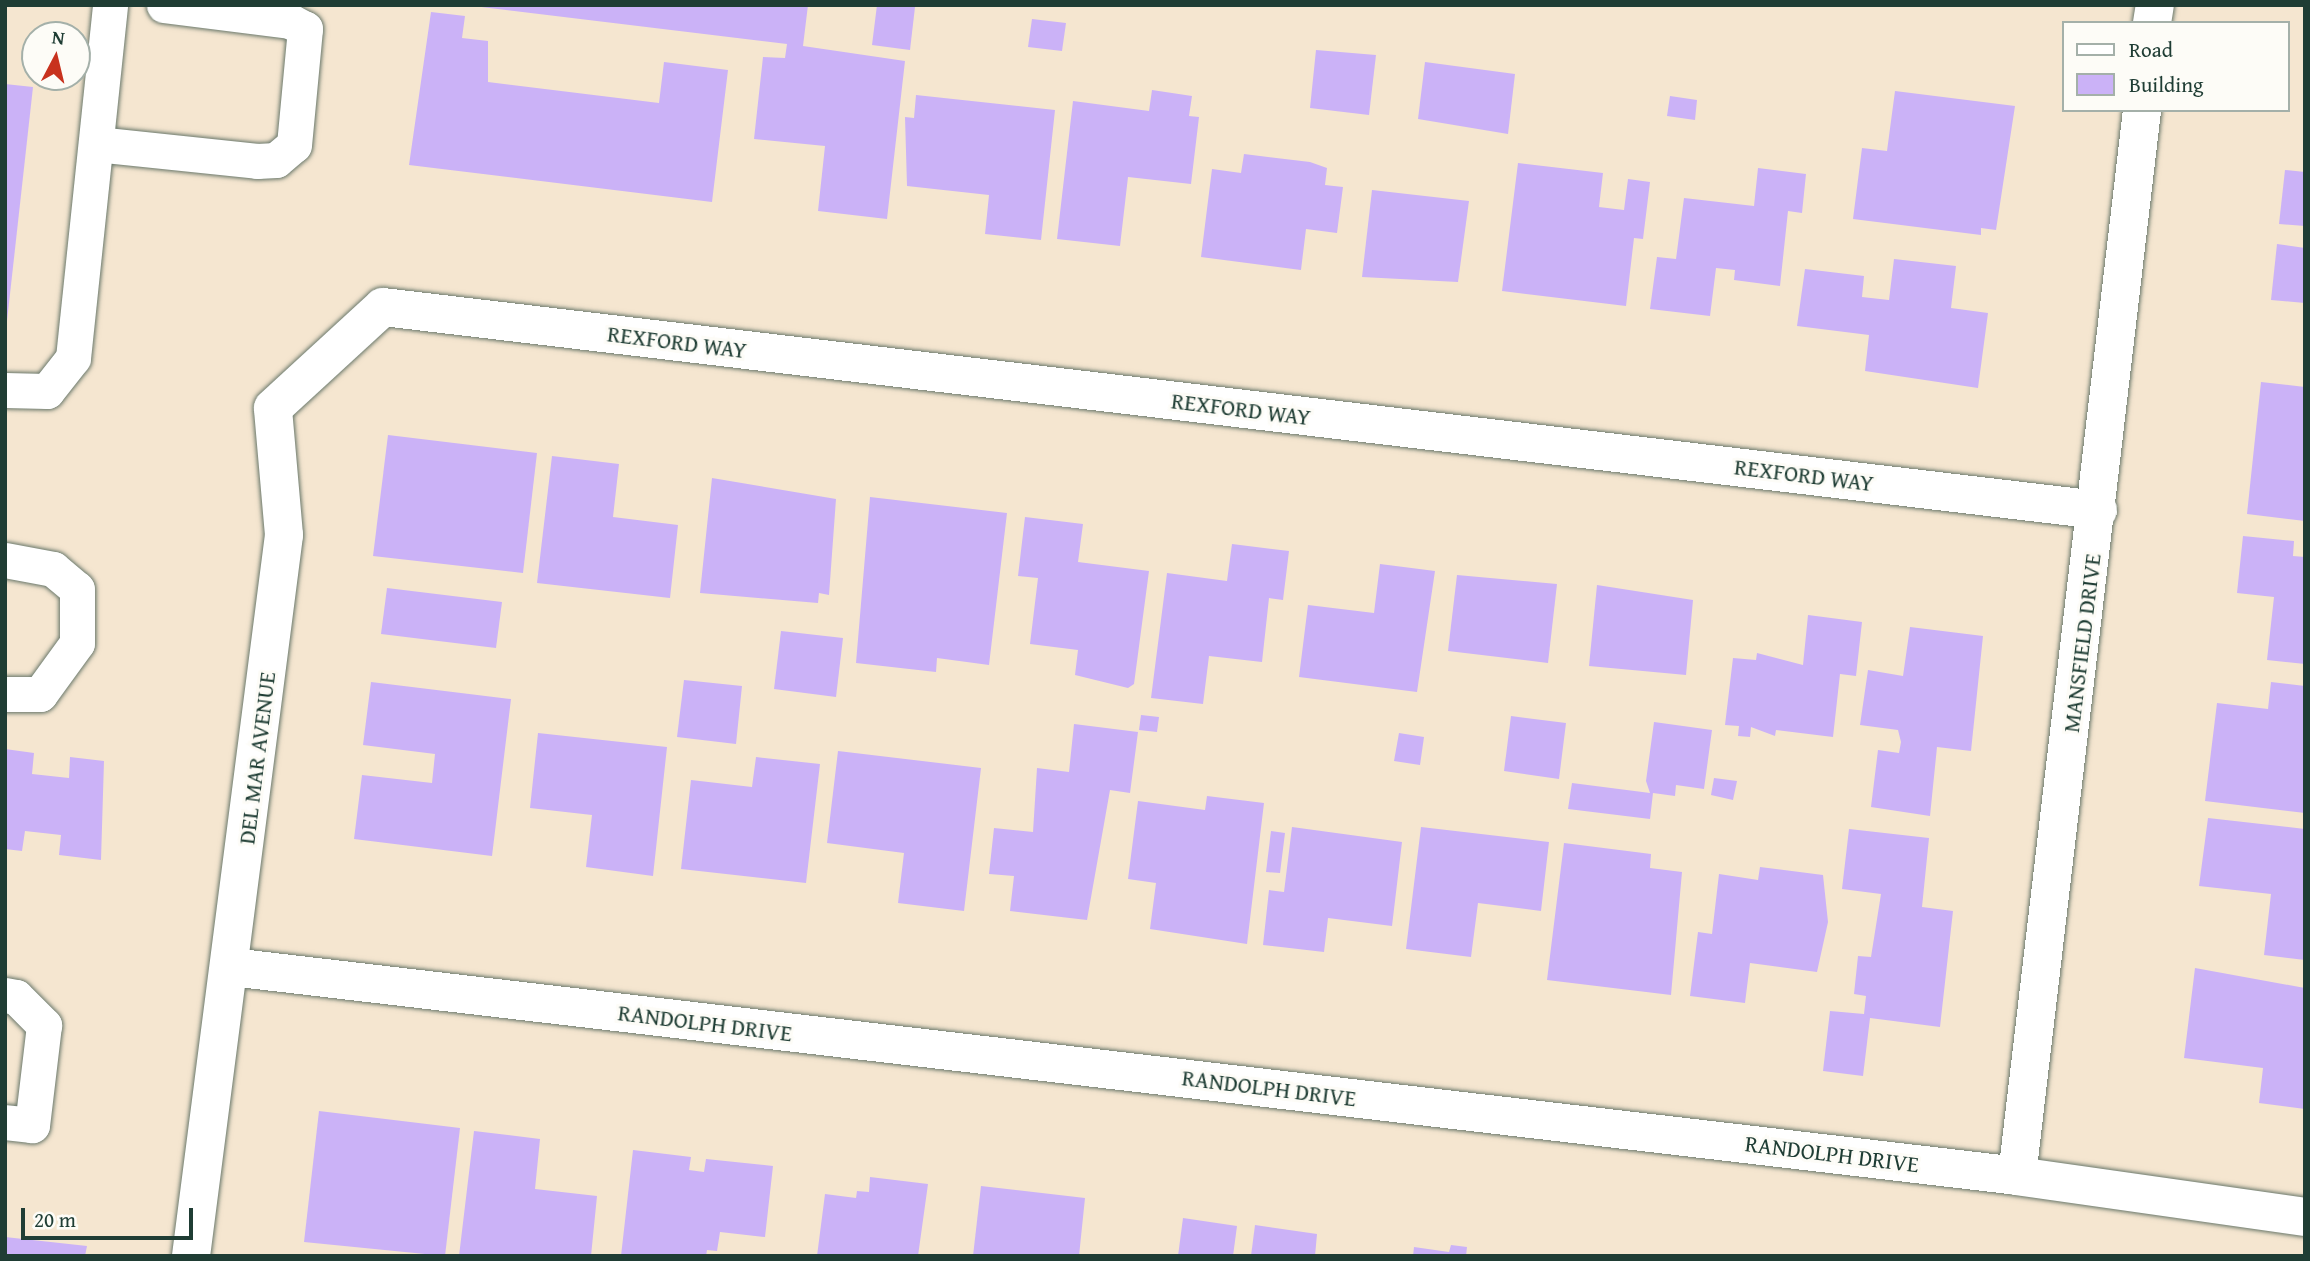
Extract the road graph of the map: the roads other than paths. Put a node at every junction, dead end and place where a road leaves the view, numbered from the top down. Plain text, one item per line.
1 (110, 5) edge
2 (164, 5) edge
3 (2142, 112) edge
4 (96, 144) junction
5 (383, 307) joint
6 (5, 390) edge
7 (2098, 510) junction
8 (5, 560) edge
9 (5, 694) edge
10 (231, 967) junction
11 (5, 995) edge
12 (5, 1122) edge
13 (2017, 1176) junction
14 (2305, 1217) edge
15 (191, 1256) edge

1 - 4 lane
2 - 4 lane
3 - 7 street, MANSFIELD DRIVE
4 - 6 lane
5 - 7 street, REXFORD WAY
5 - 10 street, DEL MAR AVENUE
7 - 13 street, MANSFIELD DRIVE
8 - 9 lane
10 - 13 street, RANDOLPH DRIVE
10 - 15 street, DEL MAR AVENUE
11 - 12 lane
13 - 14 street, RANDOLPH DRIVE

